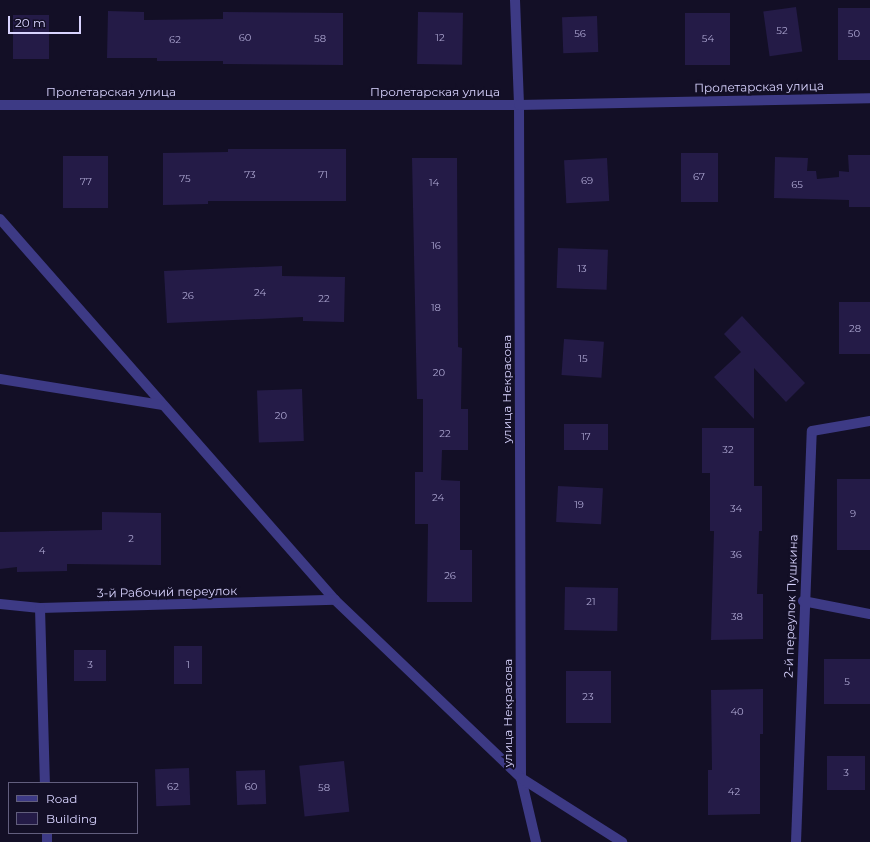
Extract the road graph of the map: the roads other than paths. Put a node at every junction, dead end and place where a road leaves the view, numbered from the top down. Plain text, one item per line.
1 (515, 0) edge
2 (870, 98) edge
3 (0, 105) edge
4 (519, 105) junction
5 (0, 219) edge
6 (0, 379) edge
7 (163, 405) junction
8 (870, 421) edge
9 (335, 600) junction
10 (803, 601) junction
11 (0, 604) edge
12 (40, 608) junction
13 (870, 614) edge
14 (521, 778) junction
15 (45, 782) edge
16 (536, 842) edge
17 (622, 842) edge
18 (796, 842) edge

1 - 4 street, улица Некрасова
2 - 4 street, Пролетарская улица
3 - 4 street, Пролетарская улица
4 - 14 street, улица Некрасова
5 - 7 street
6 - 7 street
7 - 9 street
8 - 10 street, 2-й переулок Пушкина
9 - 12 street, 3-й Рабочий переулок
9 - 14 street
10 - 13 street
10 - 18 street, 2-й переулок Пушкина
11 - 12 street, 3-й Рабочий переулок
12 - 15 street
14 - 16 street, улица Некрасова
14 - 17 street

